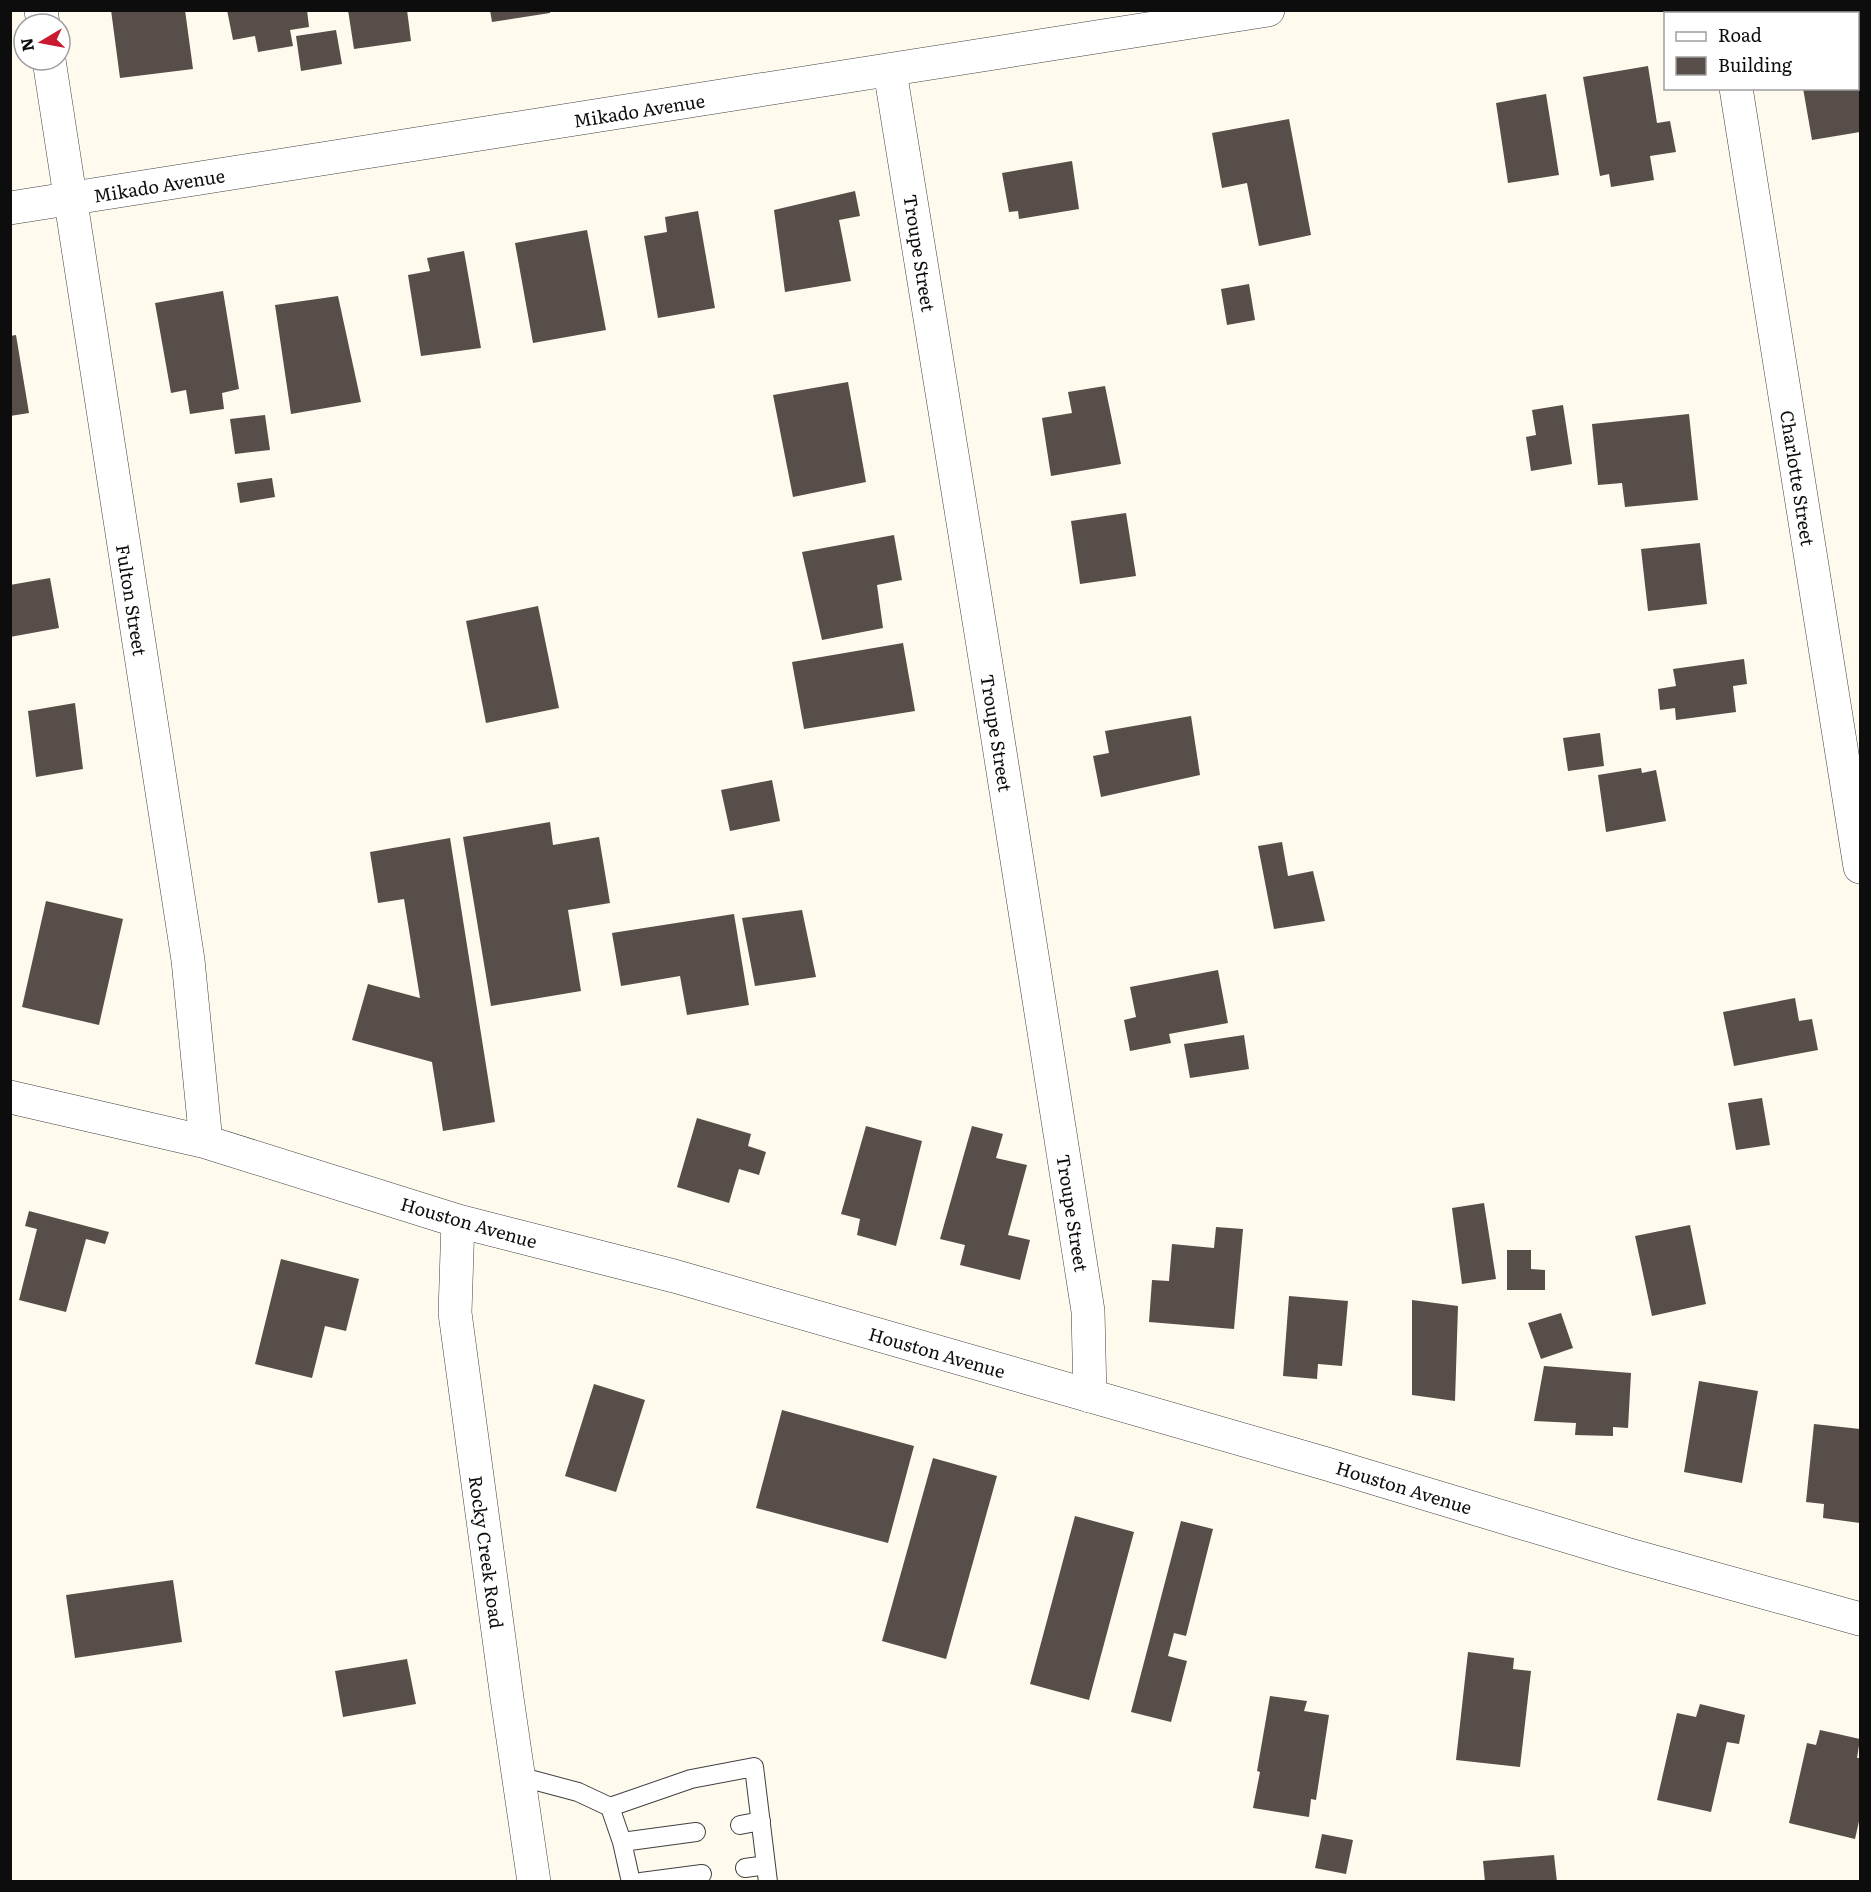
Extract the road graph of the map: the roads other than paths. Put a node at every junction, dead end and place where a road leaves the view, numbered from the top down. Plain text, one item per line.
1 (1268, 10) edge
2 (890, 71) junction
3 (51, 72) edge
4 (1736, 90) edge
5 (71, 199) junction
6 (10, 208) edge
7 (1860, 867) edge
8 (10, 1097) edge
9 (206, 1142) junction
10 (458, 1221) junction
11 (1090, 1396) junction
12 (1860, 1619) edge
13 (518, 1776) junction
14 (610, 1807) junction
15 (761, 1821) junction
16 (740, 1825) dead end
17 (696, 1832) dead end
18 (622, 1842) junction
19 (745, 1868) dead end
20 (767, 1873) edge
21 (702, 1874) dead end
22 (534, 1881) edge
23 (631, 1881) edge
24 (641, 1881) edge

1 - 2 street, Mikado Avenue
2 - 5 street, Mikado Avenue
2 - 11 street, Troupe Street
3 - 5 street, Fulton Street
4 - 7 street, Charlotte Street
5 - 6 street, Mikado Avenue
5 - 9 street, Fulton Street
8 - 9 street, Houston Avenue
9 - 10 street, Houston Avenue
10 - 11 street, Houston Avenue
10 - 13 street, Rocky Creek Road
11 - 12 street, Houston Avenue
13 - 14 lane
13 - 22 street, Rocky Creek Road
14 - 15 lane
14 - 18 lane
15 - 16 lane
15 - 20 lane
17 - 18 lane
18 - 23 lane
19 - 20 lane
21 - 24 lane

